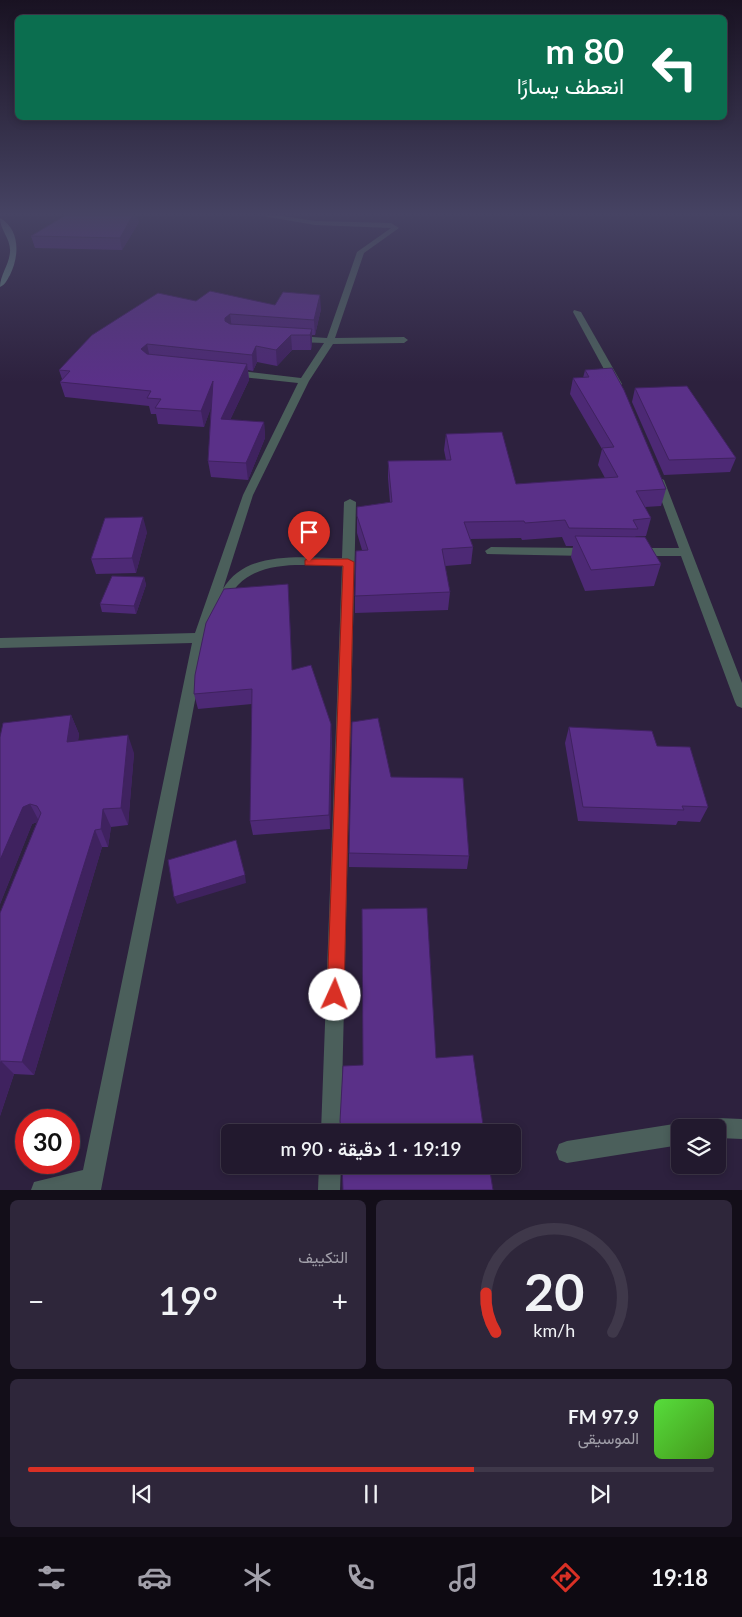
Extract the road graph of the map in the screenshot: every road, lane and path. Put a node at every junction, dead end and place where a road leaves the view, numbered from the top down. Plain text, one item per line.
1 (9, 271) edge
2 (355, 271) edge
3 (0, 285) edge
4 (577, 312) dead end
5 (291, 338) edge
6 (404, 340) dead end
7 (330, 341) junction
8 (218, 372) edge
9 (304, 382) junction
10 (620, 391) edge
11 (654, 470) edge
12 (350, 502) dead end
13 (491, 551) dead end
14 (599, 552) edge
15 (628, 552) edge
16 (687, 552) junction
17 (348, 562) junction
18 (200, 638) junction
19 (0, 643) edge
20 (742, 702) edge
21 (331, 1124) edge
22 (726, 1128) edge
23 (742, 1129) edge
24 (671, 1135) edge
25 (567, 1152) dead end
26 (330, 1174) edge
27 (91, 1184) edge
28 (42, 1190) edge
29 (329, 1190) edge

1 - 3 main road
2 - 7 street
4 - 10 street
5 - 7 street
6 - 7 street
7 - 9 street
8 - 9 street
9 - 18 street
11 - 16 street
12 - 17 street
13 - 14 street
15 - 16 street
16 - 20 street
17 - 18 street
17 - 21 street
18 - 19 street
18 - 27 street
22 - 23 street
24 - 25 street
26 - 29 street
27 - 28 street

